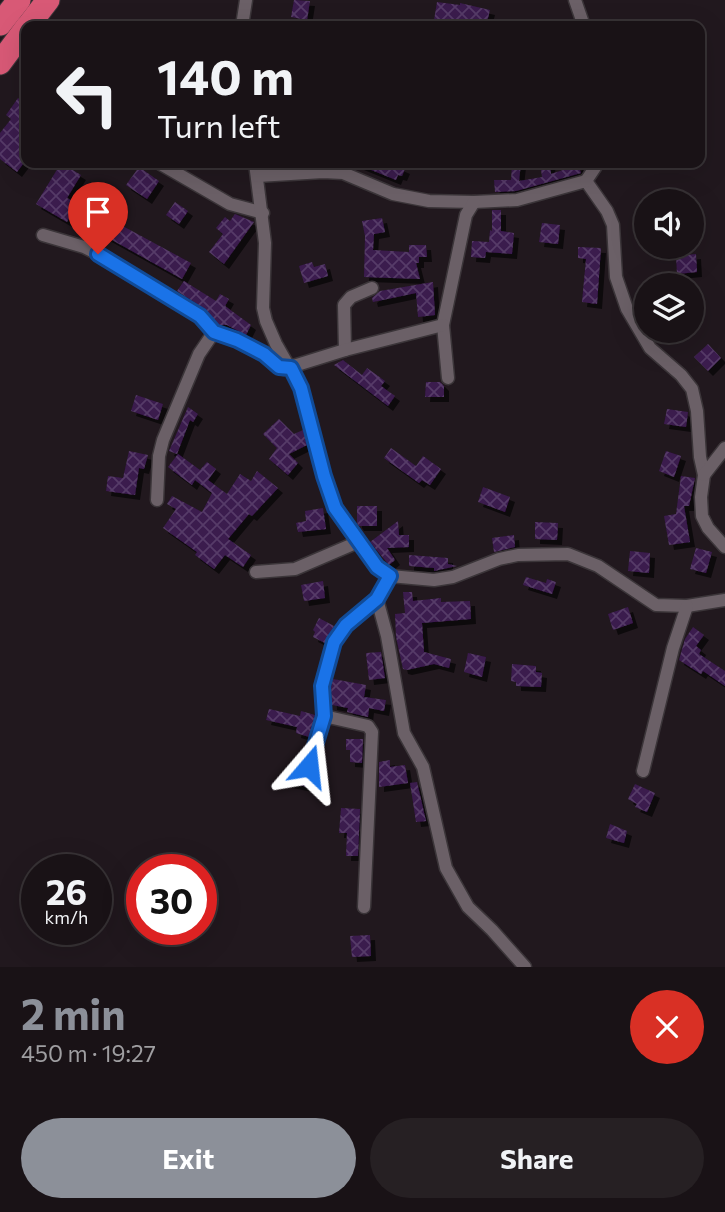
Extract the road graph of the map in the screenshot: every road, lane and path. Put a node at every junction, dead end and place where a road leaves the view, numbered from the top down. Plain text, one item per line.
1 (19, 0) edge
2 (48, 0) edge
3 (246, 0) edge
4 (575, 0) edge
5 (32, 21) edge
6 (243, 21) edge
7 (582, 21) edge
8 (0, 24) edge
9 (21, 35) edge
10 (0, 63) edge
11 (168, 168) edge
12 (595, 168) edge
13 (257, 169) edge
14 (586, 181) junction
15 (474, 202) junction
16 (263, 213) junction
17 (43, 235) dead end
18 (372, 288) dead end
19 (443, 325) junction
20 (214, 332) junction
21 (345, 350) junction
22 (291, 368) junction
23 (448, 379) dead end
24 (725, 447) edge
25 (704, 475) junction
26 (157, 500) dead end
27 (358, 542) junction
28 (725, 547) edge
29 (256, 572) dead end
30 (390, 576) junction
31 (377, 599) junction
32 (725, 600) edge
33 (687, 606) junction
34 (324, 716) junction
35 (309, 766) dead end
36 (643, 771) dead end
37 (363, 907) dead end
38 (525, 967) edge

1 - 8 highway
2 - 5 highway
3 - 6 street
4 - 7 street
9 - 10 highway
11 - 16 street
12 - 14 street
13 - 15 street
13 - 16 street
14 - 15 street
14 - 25 street
15 - 19 street
16 - 22 street
17 - 20 street
18 - 21 street
19 - 21 street
19 - 23 street
20 - 22 street
20 - 26 street
21 - 22 street
22 - 27 street
24 - 25 street
25 - 28 street
27 - 29 street
27 - 30 street
30 - 31 street
30 - 33 street
31 - 34 street
31 - 38 street
32 - 33 street
33 - 36 street
34 - 35 street
34 - 37 street

